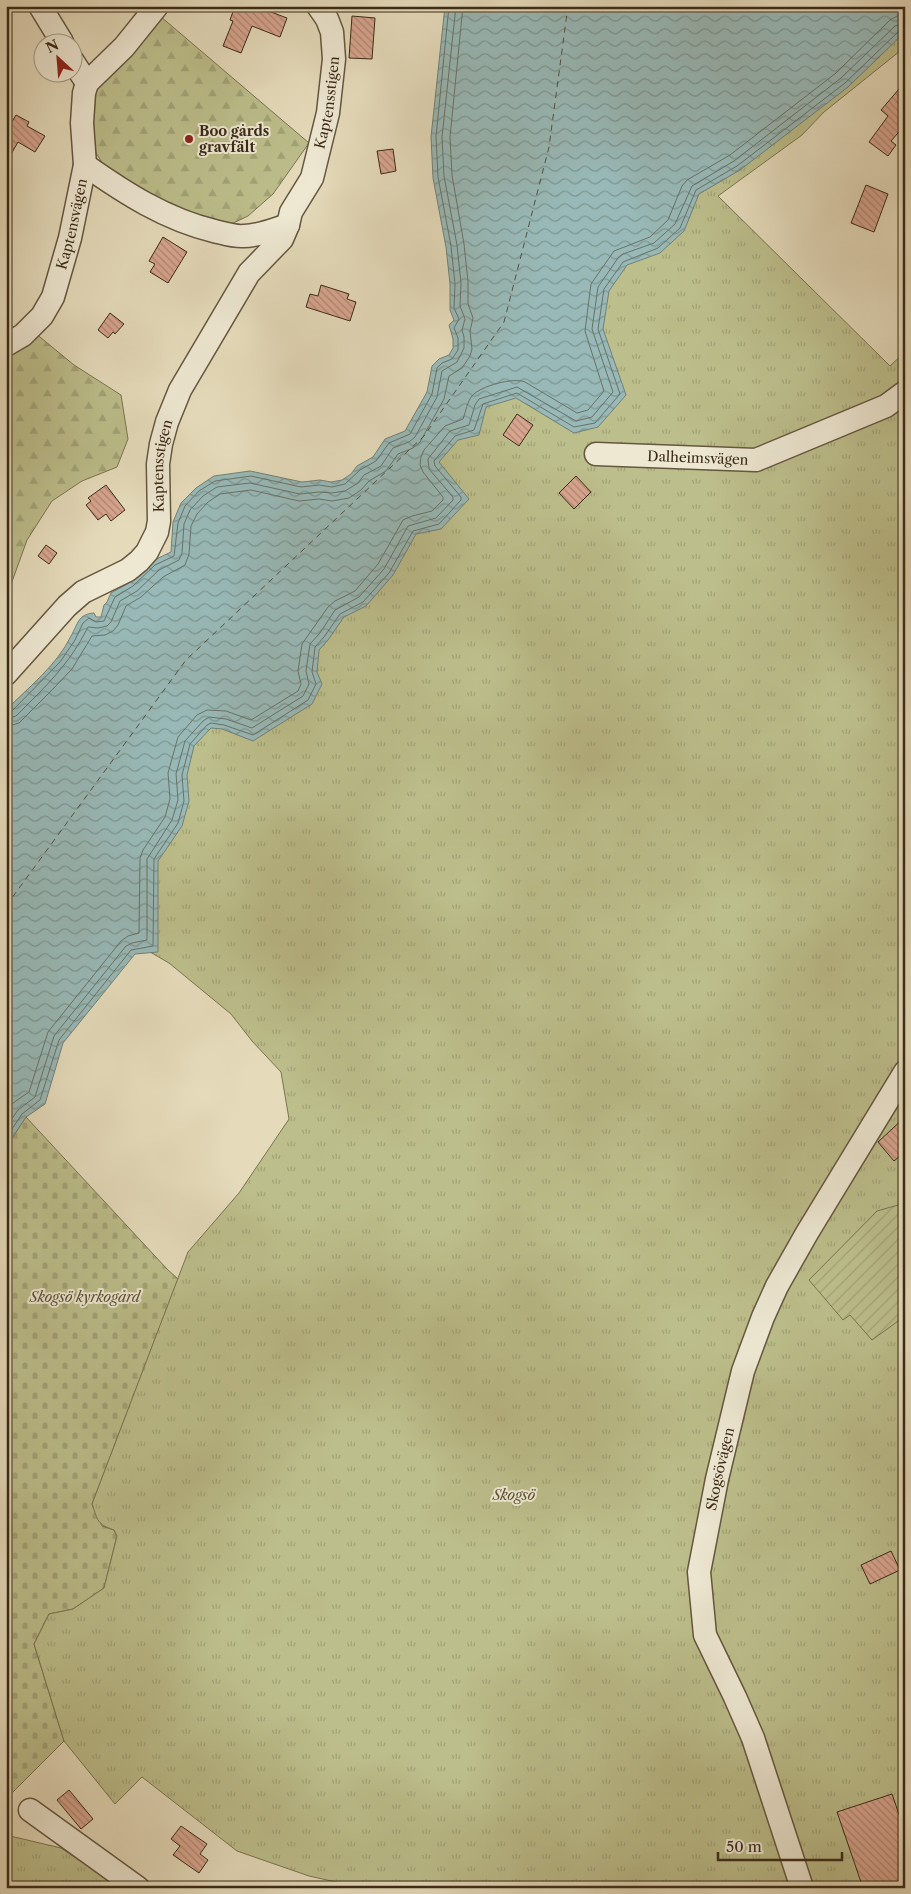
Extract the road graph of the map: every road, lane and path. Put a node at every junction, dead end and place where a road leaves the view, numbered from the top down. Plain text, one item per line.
1 (40, 6) edge
2 (157, 6) edge
3 (318, 6) edge
4 (56, 32) edge
5 (82, 75) edge
6 (87, 83) junction
7 (85, 165) junction
8 (288, 225) junction
9 (6, 345) edge
10 (905, 392) edge
11 (596, 454) dead end
12 (6, 674) edge
13 (905, 1072) edge
14 (30, 1810) dead end
15 (138, 1888) edge
16 (802, 1888) edge

1 - 4 street
2 - 6 street
3 - 8 street, Kaptensstigen
5 - 6 street
6 - 7 street, Kaptensvägen
7 - 8 street
7 - 9 street, Kaptensvägen
8 - 12 street, Kaptensstigen
10 - 11 street, Dalheimsvägen
13 - 16 street, Skogsövägen
14 - 15 street

